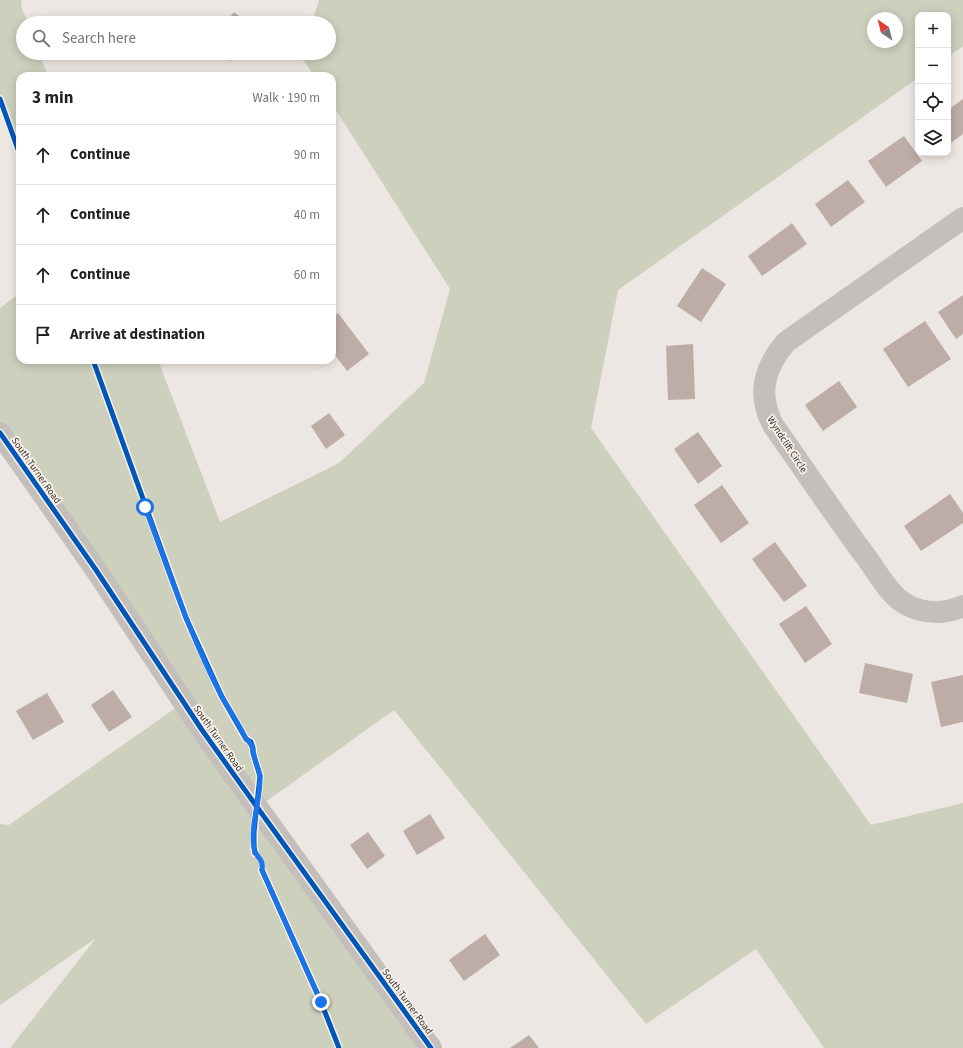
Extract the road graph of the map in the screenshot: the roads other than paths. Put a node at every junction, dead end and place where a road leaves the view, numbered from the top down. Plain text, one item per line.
1 (963, 218) edge
2 (0, 434) edge
3 (963, 606) edge
4 (431, 1048) edge

1 - 3 street, Wyndclift Circle
2 - 4 street, South Turner Road

